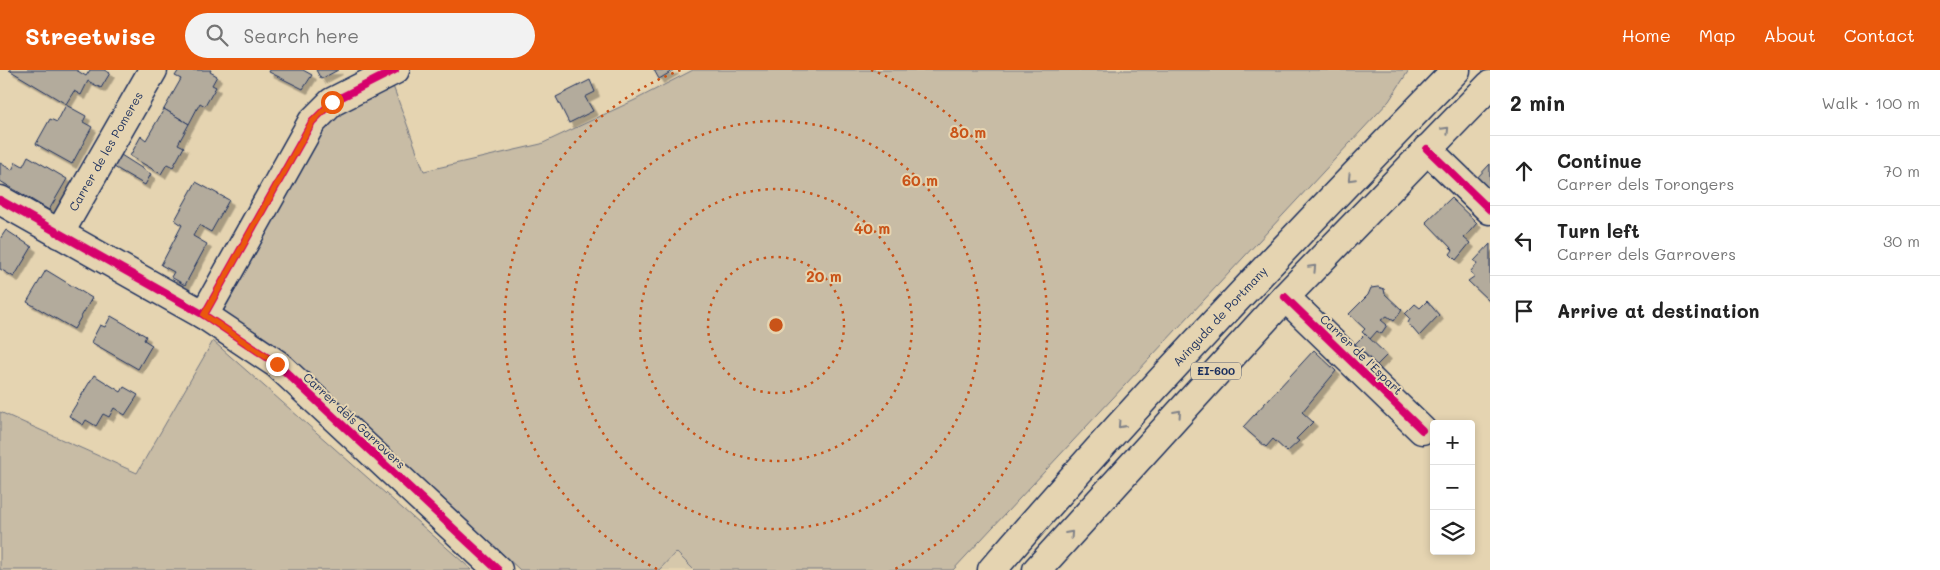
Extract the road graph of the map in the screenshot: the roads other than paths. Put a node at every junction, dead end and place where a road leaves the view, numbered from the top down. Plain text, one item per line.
1 (153, 70) edge
2 (395, 70) edge
3 (1456, 70) edge
4 (1490, 85) edge
5 (1427, 149) junction
6 (0, 200) edge
7 (1490, 210) edge
8 (59, 234) junction
9 (1285, 297) junction
10 (204, 315) junction
11 (1422, 430) dead end
12 (498, 570) edge
13 (992, 570) edge
14 (1037, 570) edge

1 - 8 street, Carrer de les Pomeres
2 - 10 street
3 -> 13 street, Avinguda de Portmany / EI-600
5 -> 4 street, EI-600
5 - 7 street
9 -> 5 street, EI-600
6 - 8 street, Carrer dels Garrovers
8 - 10 street, Carrer dels Garrovers
9 - 11 street, Carrer de l'Espart
14 -> 9 street, EI-600
10 - 12 street, Carrer dels Garrovers

